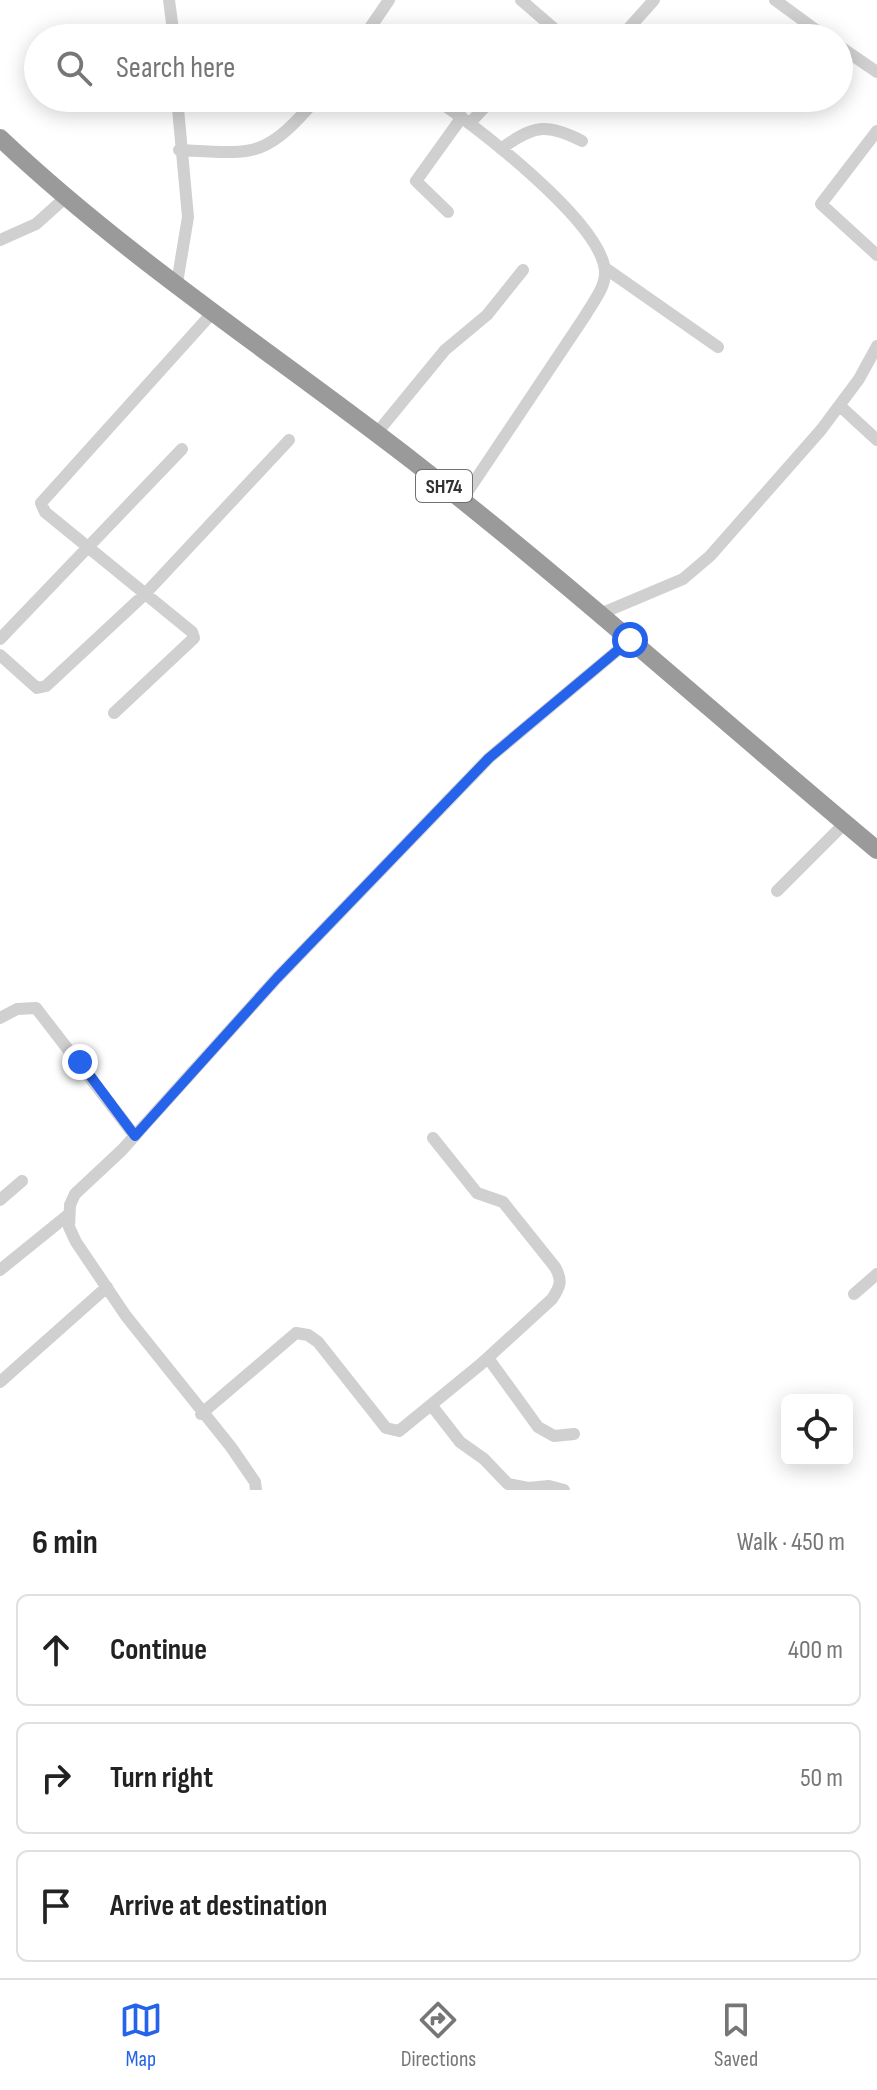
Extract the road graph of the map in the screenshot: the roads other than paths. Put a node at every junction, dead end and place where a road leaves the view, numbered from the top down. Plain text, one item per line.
1 (169, 0) edge
2 (389, 0) edge
3 (521, 0) edge
4 (654, 0) edge
5 (775, 0) edge
6 (172, 24) edge
7 (373, 24) edge
8 (549, 24) edge
9 (633, 24) edge
10 (808, 24) edge
11 (853, 56) edge
12 (877, 72) edge
13 (178, 112) edge
14 (305, 112) edge
15 (454, 112) edge
16 (476, 112) edge
17 (466, 120) junction
18 (877, 131) edge
19 (0, 138) edge
20 (582, 141) dead end
21 (501, 149) junction
22 (179, 150) junction
23 (65, 198) junction
24 (448, 212) dead end
25 (0, 240) edge
26 (877, 255) edge
27 (605, 268) junction
28 (523, 270) dead end
29 (177, 283) junction
30 (214, 311) junction
31 (877, 346) edge
32 (718, 347) dead end
33 (840, 406) junction
34 (376, 434) junction
35 (289, 440) dead end
36 (877, 440) edge
37 (182, 449) dead end
38 (462, 500) junction
39 (88, 548) junction
40 (145, 594) junction
41 (600, 614) junction
42 (0, 639) edge
43 (630, 640) junction
44 (0, 655) edge
45 (114, 713) dead end
46 (845, 823) junction
47 (877, 850) edge
48 (777, 891) dead end
49 (0, 1018) edge
50 (135, 1136) junction
51 (433, 1138) dead end
52 (22, 1181) dead end
53 (0, 1200) edge
54 (68, 1215) junction
55 (0, 1270) edge
56 (877, 1274) edge
57 (107, 1287) junction
58 (854, 1294) dead end
59 (488, 1358) junction
60 (0, 1382) edge
61 (432, 1406) junction
62 (201, 1414) junction
63 (574, 1434) dead end
64 (256, 1490) edge
65 (564, 1490) edge

1 - 6 street
2 - 7 street
3 - 8 street
4 - 9 street
5 - 10 street
11 - 12 street
13 - 22 street
14 - 22 street
15 - 17 street
16 - 17 street
17 - 21 street
17 - 24 street
18 - 26 street
19 - 23 highway, SH74
20 - 21 street
21 - 27 street
22 - 29 street
23 - 25 street
23 - 29 highway, SH74
27 - 32 street
27 - 38 street
28 - 34 street
29 - 30 highway, SH74
30 - 34 highway, SH74
30 - 39 street
31 - 33 street
33 - 36 street
33 - 41 street
34 - 38 highway, SH74
35 - 40 street
37 - 39 street
38 - 41 highway, SH74
39 - 40 street
39 - 42 street
40 - 44 street
40 - 45 street
41 - 43 highway, SH74
43 - 46 highway, SH74
43 - 50 street
46 - 47 highway, SH74
46 - 48 street
49 - 50 street
50 - 54 street
51 - 59 street
52 - 53 street
54 - 55 street
54 - 57 street
56 - 58 street
57 - 60 street
57 - 62 street
59 - 61 street
59 - 63 street
61 - 62 street
61 - 65 street
62 - 64 street

